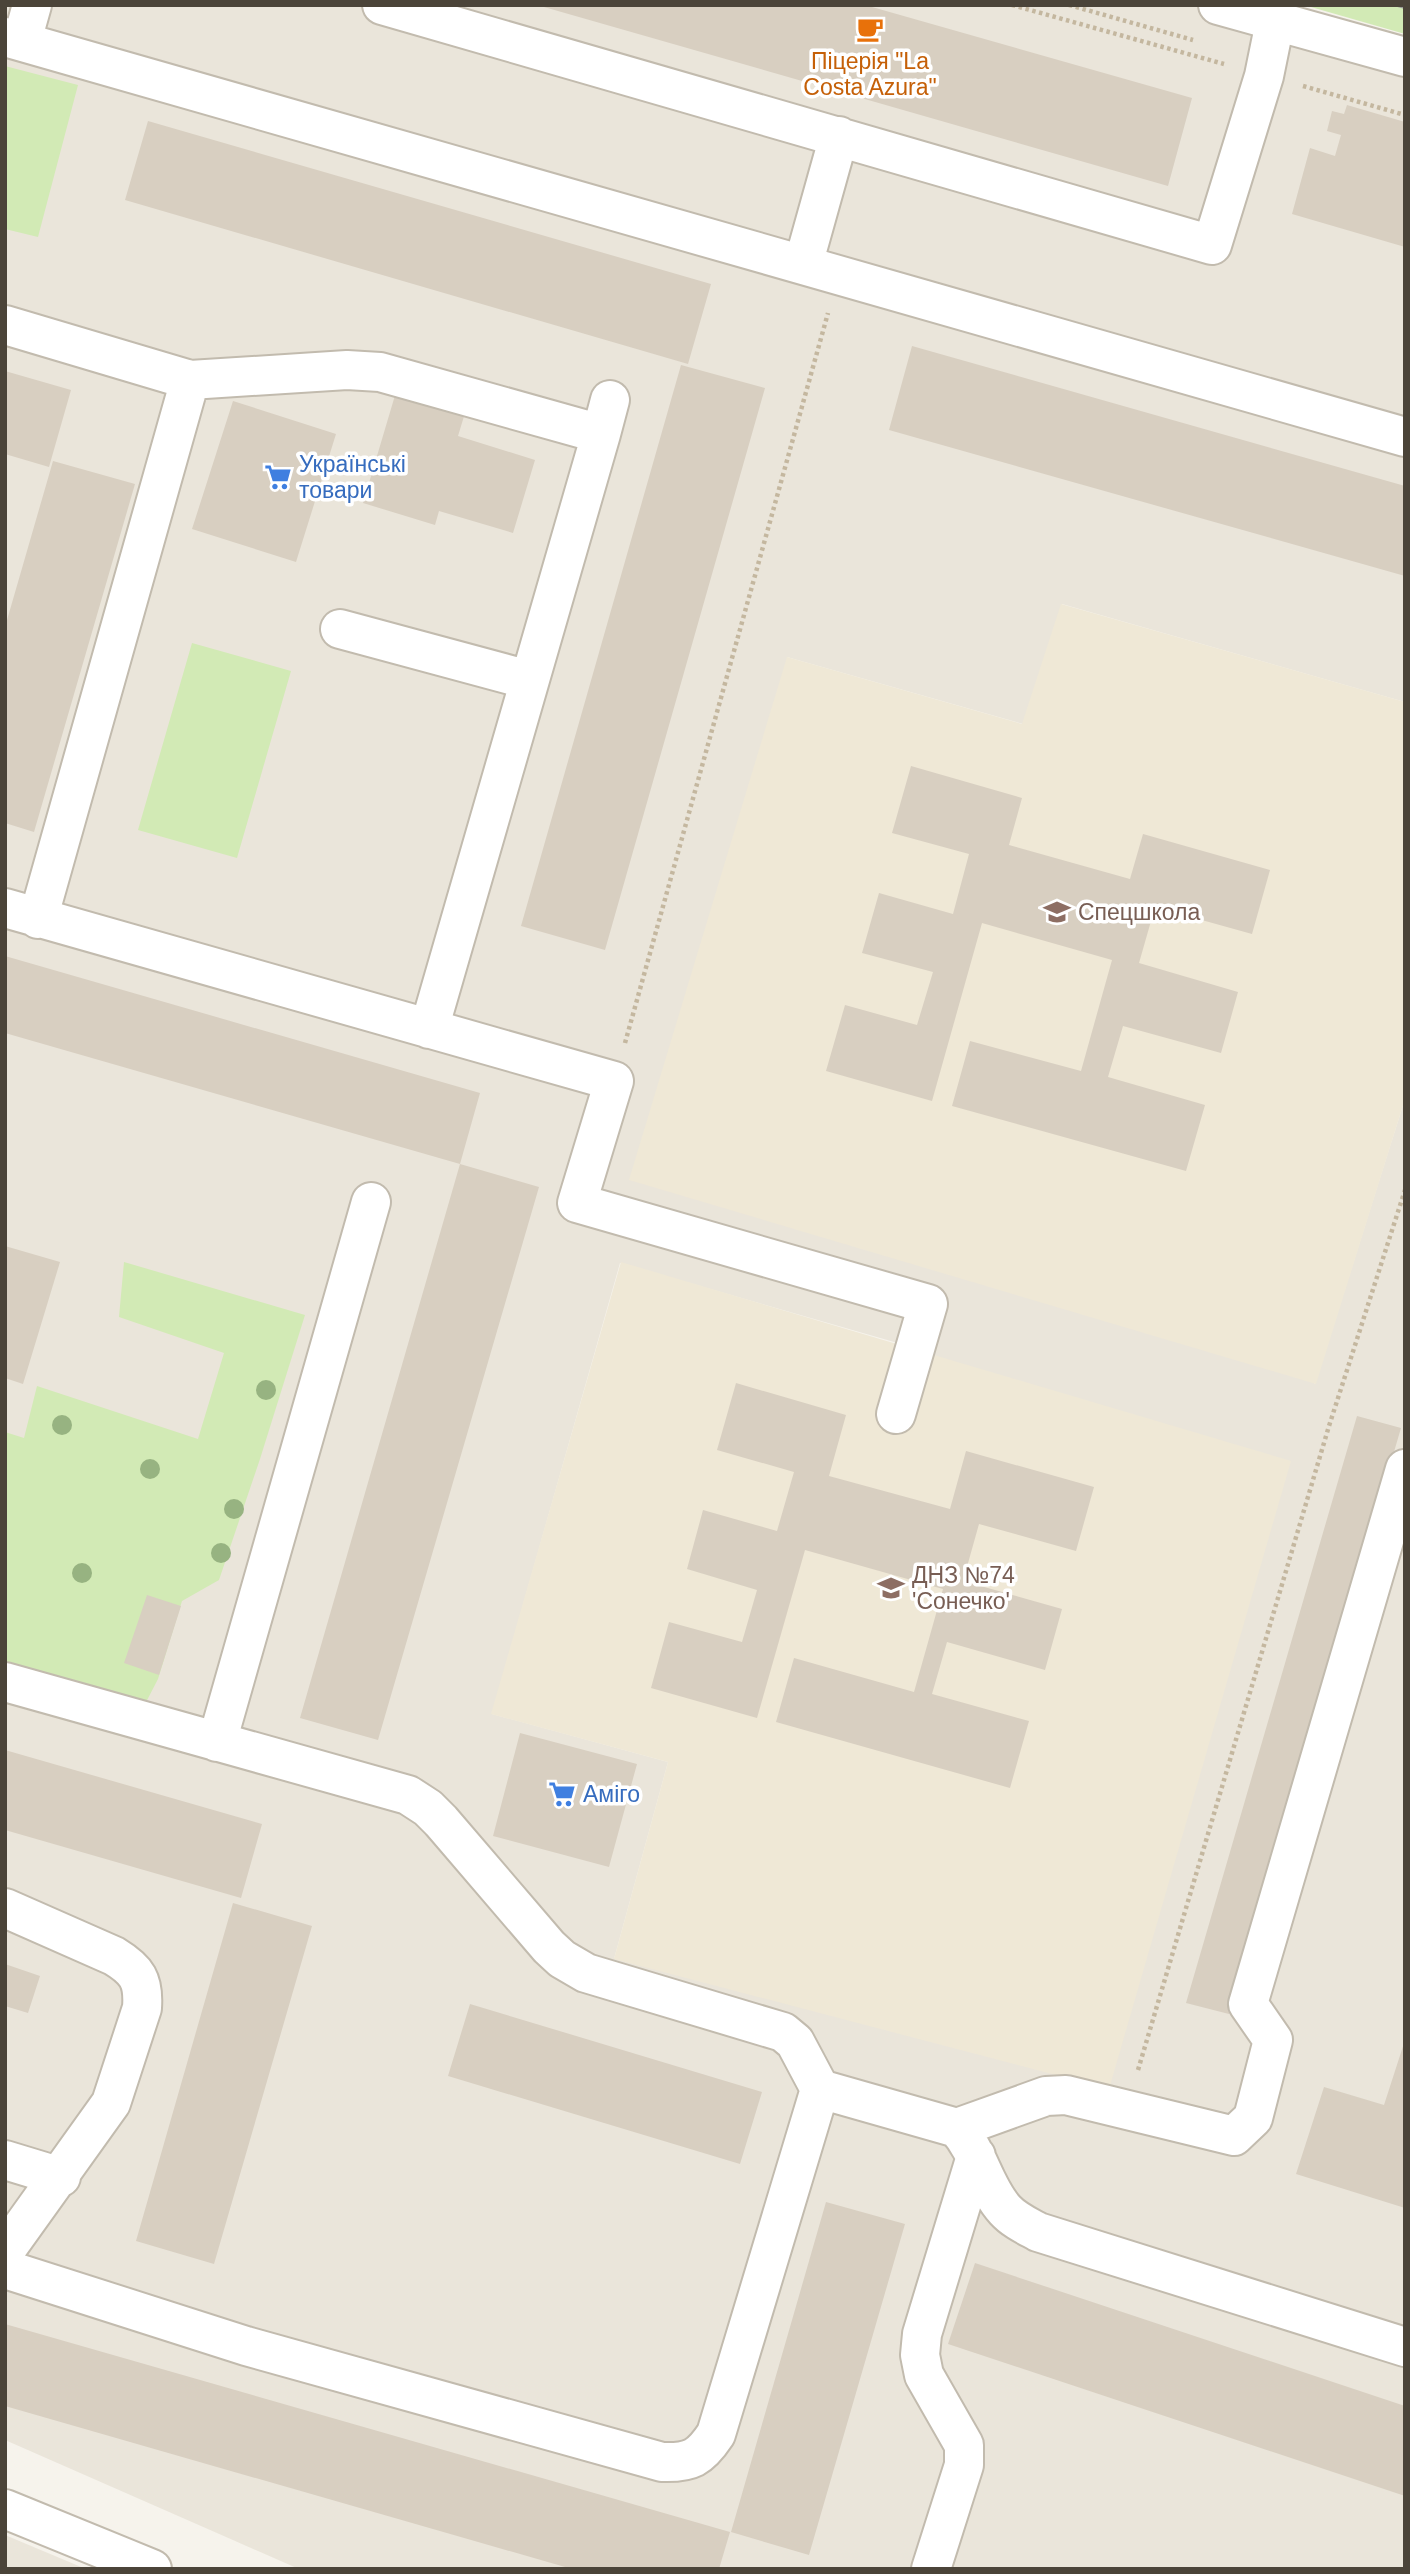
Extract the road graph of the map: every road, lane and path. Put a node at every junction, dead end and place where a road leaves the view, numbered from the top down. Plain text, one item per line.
1 (382, 5) edge
2 (1012, 5) edge
3 (1218, 5) edge
4 (1275, 22) junction
5 (19, 27) edge
6 (1405, 57) edge
7 (1264, 76) junction
8 (1405, 115) edge
9 (839, 136) junction
10 (821, 270) junction
11 (5, 325) edge
12 (190, 380) junction
13 (1405, 437) edge
14 (340, 629) dead end
15 (529, 680) junction
16 (22, 914) edge
17 (429, 1029) junction
18 (614, 1081) junction
19 (1405, 1190) edge
20 (371, 1202) dead end
21 (896, 1414) dead end
22 (1405, 1469) edge
23 (5, 1682) edge
24 (217, 1741) junction
25 (5, 1908) edge
26 (820, 2089) junction
27 (1125, 2111) junction
28 (967, 2142) junction
29 (5, 2160) edge
30 (61, 2176) junction
31 (5, 2251) edge
32 (5, 2269) edge
33 (1405, 2347) edge
34 (5, 2509) edge
35 (152, 2569) edge
36 (931, 2569) edge

1 - 9 street
2 - 7 path
3 - 4 street
4 - 6 street
4 - 7 street
5 - 10 street
7 - 8 path
7 - 9 street
9 - 10 street
10 - 13 street
10 - 18 path
11 - 12 street
12 - 15 street
12 - 16 street
14 - 15 street
15 - 17 street
16 - 17 street
17 - 18 street
18 - 21 street
19 - 27 path
20 - 24 street
22 - 27 street
23 - 24 street
24 - 26 street
25 - 30 street
26 - 28 street
26 - 32 street
27 - 28 street
28 - 33 street
28 - 36 street
29 - 30 street
30 - 31 street
34 - 35 street

